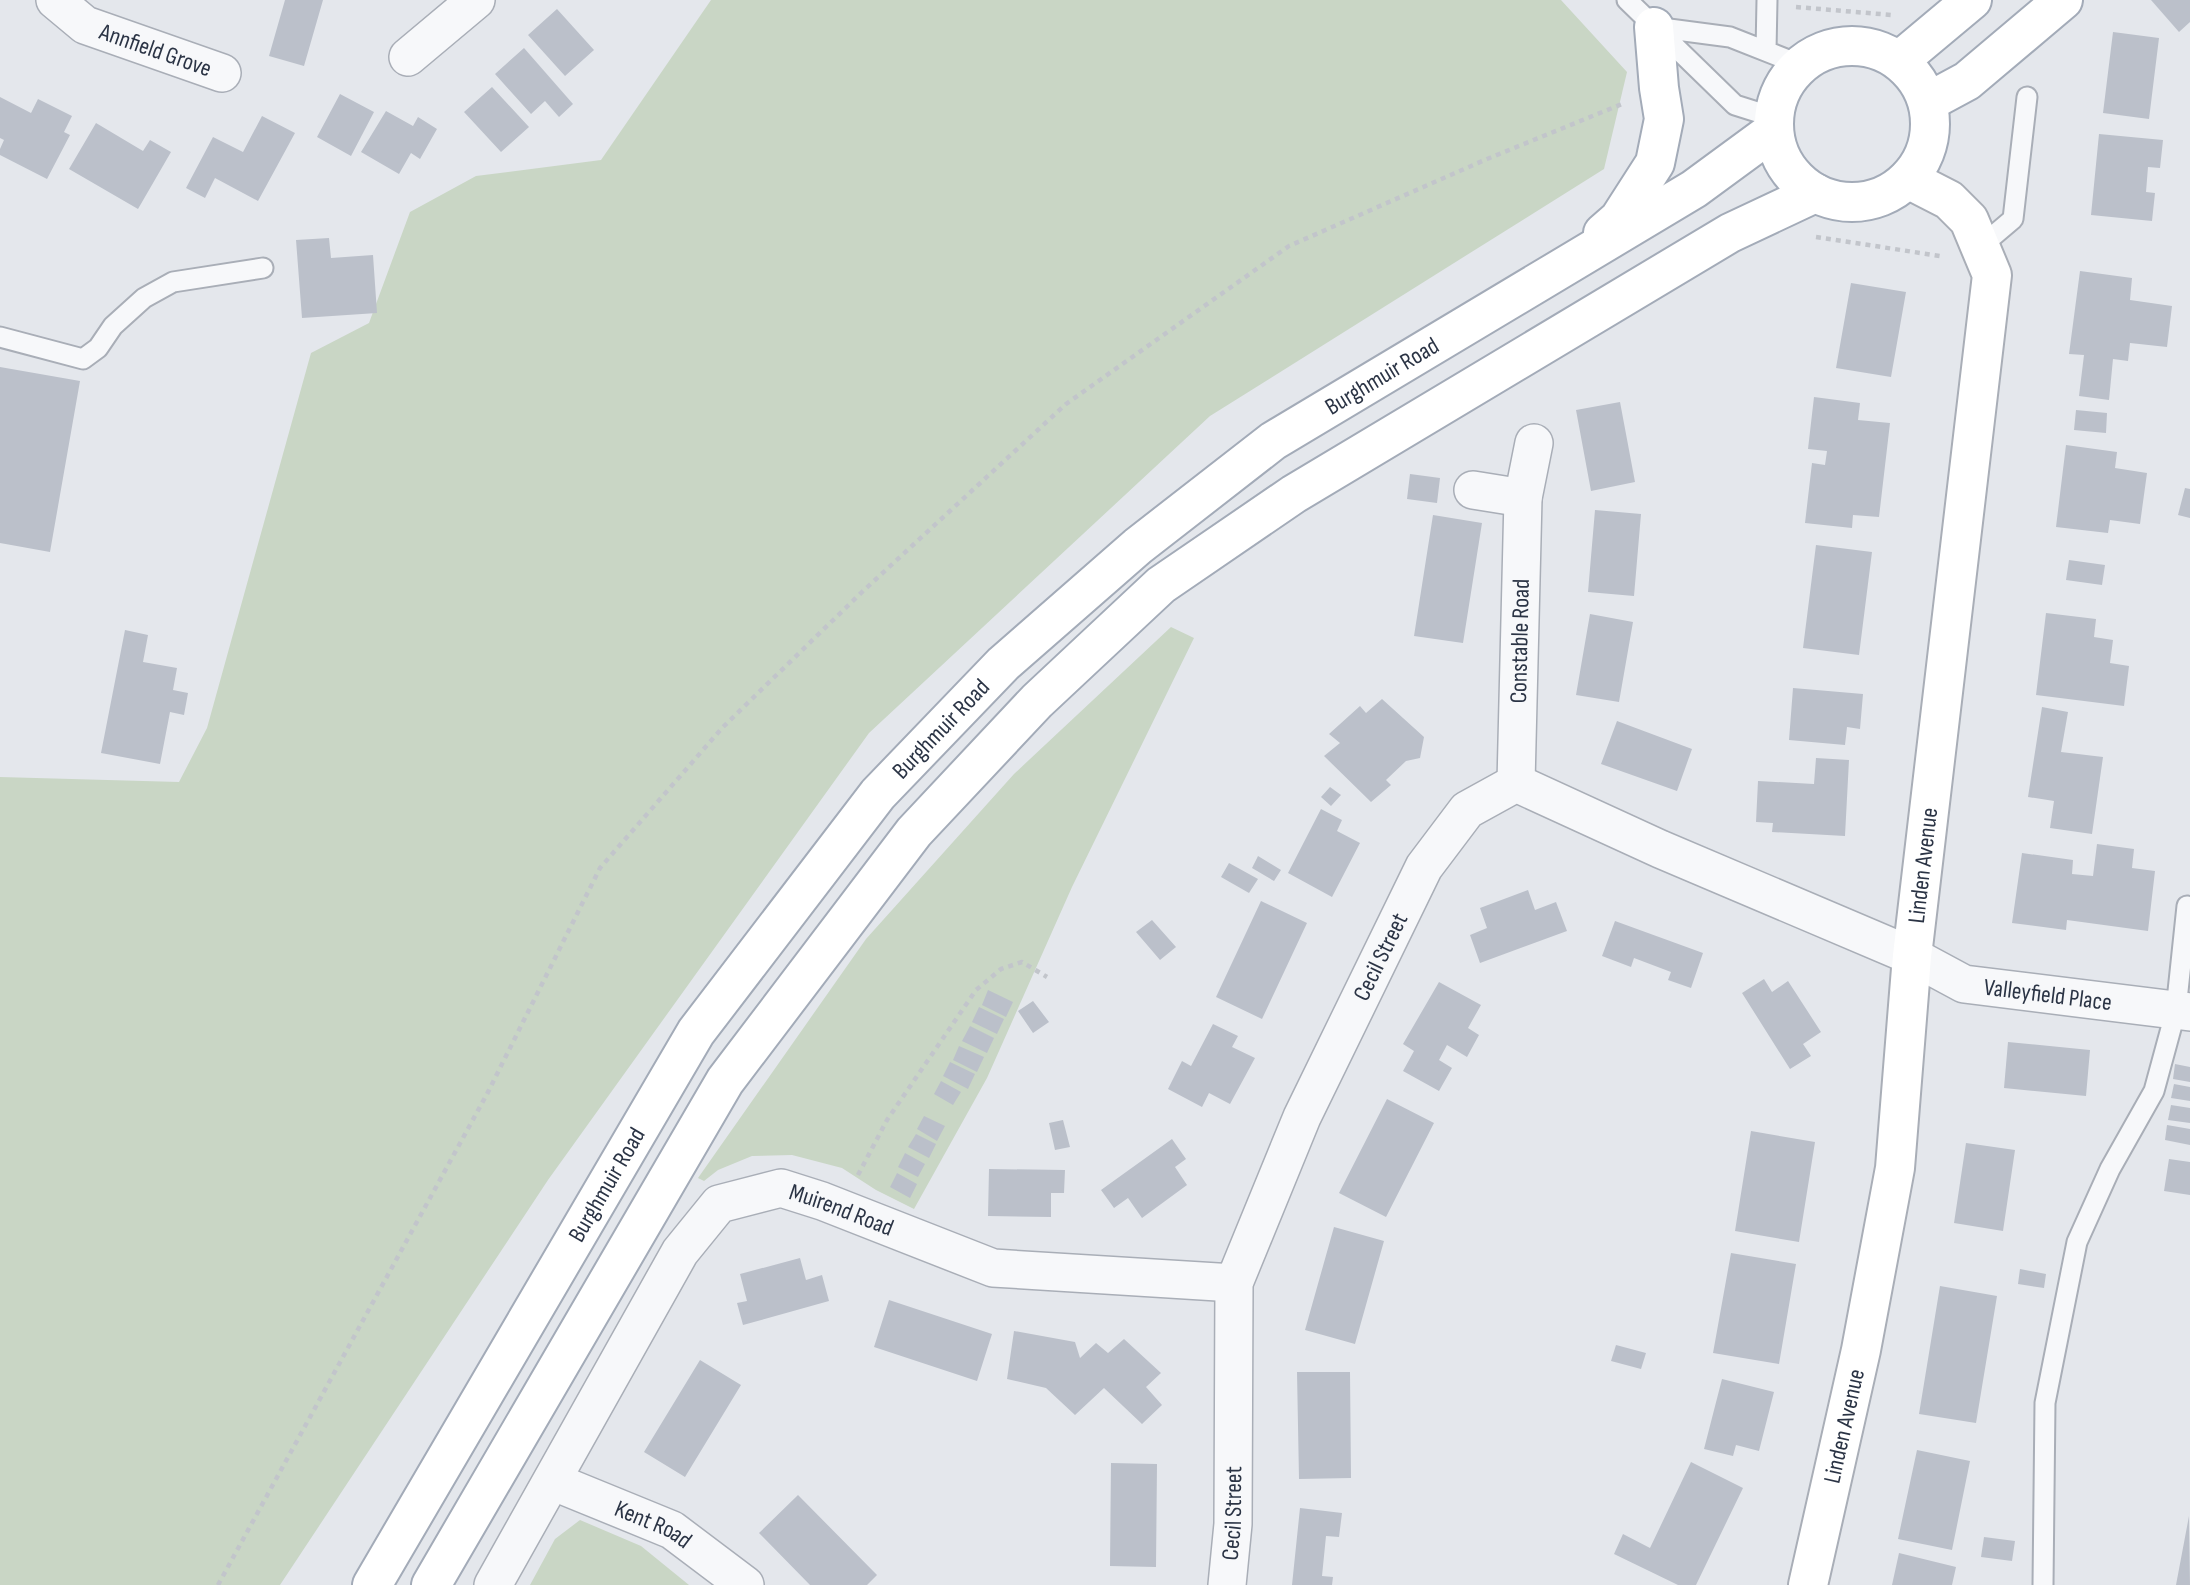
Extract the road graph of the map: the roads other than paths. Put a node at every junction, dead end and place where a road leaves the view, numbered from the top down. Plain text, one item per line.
1 (55, 0) edge
2 (476, 0) edge
3 (1626, 0) edge
4 (1768, 0) edge
5 (1972, 0) edge
6 (2063, 0) edge
7 (1654, 27) junction
8 (1766, 51) junction
9 (408, 57) dead end
10 (1899, 61) junction
11 (1801, 65) junction
12 (222, 73) dead end
13 (2027, 97) dead end
14 (1928, 103) junction
15 (1773, 124) junction
16 (1908, 179) junction
17 (1815, 193) junction
18 (1980, 247) junction
19 (263, 268) dead end
20 (1558, 270) junction
21 (0, 337) edge
22 (1534, 443) dead end
23 (1473, 490) dead end
24 (1524, 498) junction
25 (1516, 783) junction
26 (2187, 906) dead end
27 (1912, 956) junction
28 (2183, 1011) edge
29 (1234, 1283) junction
30 (552, 1481) junction
31 (372, 1585) edge
32 (431, 1585) edge
33 (493, 1585) edge
34 (745, 1585) edge
35 (1227, 1585) edge
36 (1808, 1585) edge
37 (2043, 1585) edge

1 - 12 street, Annfield Grove
2 - 9 street
3 - 7 lane
4 - 8 lane
5 - 10 main road
6 - 14 main road
7 - 8 lane
7 - 15 lane
7 - 20 main road
8 - 11 lane
10 - 11 main road
10 - 14 main road
11 - 15 main road
13 - 18 lane
14 - 16 main road
15 - 17 main road
15 - 20 main road, Burghmuir Road
16 - 17 main road
16 - 18 main road, Linden Avenue
17 - 32 main road, Burghmuir Road
18 - 27 main road, Linden Avenue
19 - 21 lane
20 - 31 main road, Burghmuir Road
22 - 24 street, Constable Road
23 - 24 street
24 - 25 street, Constable Road
25 - 27 street
25 - 29 street, Cecil Street
26 - 28 lane
27 - 28 street, Valleyfield Place
27 - 36 main road, Linden Avenue
28 - 37 lane
29 - 30 street, Muirend Road
29 - 35 street, Cecil Street
30 - 33 street, Muirend Road
30 - 34 street, Kent Road

